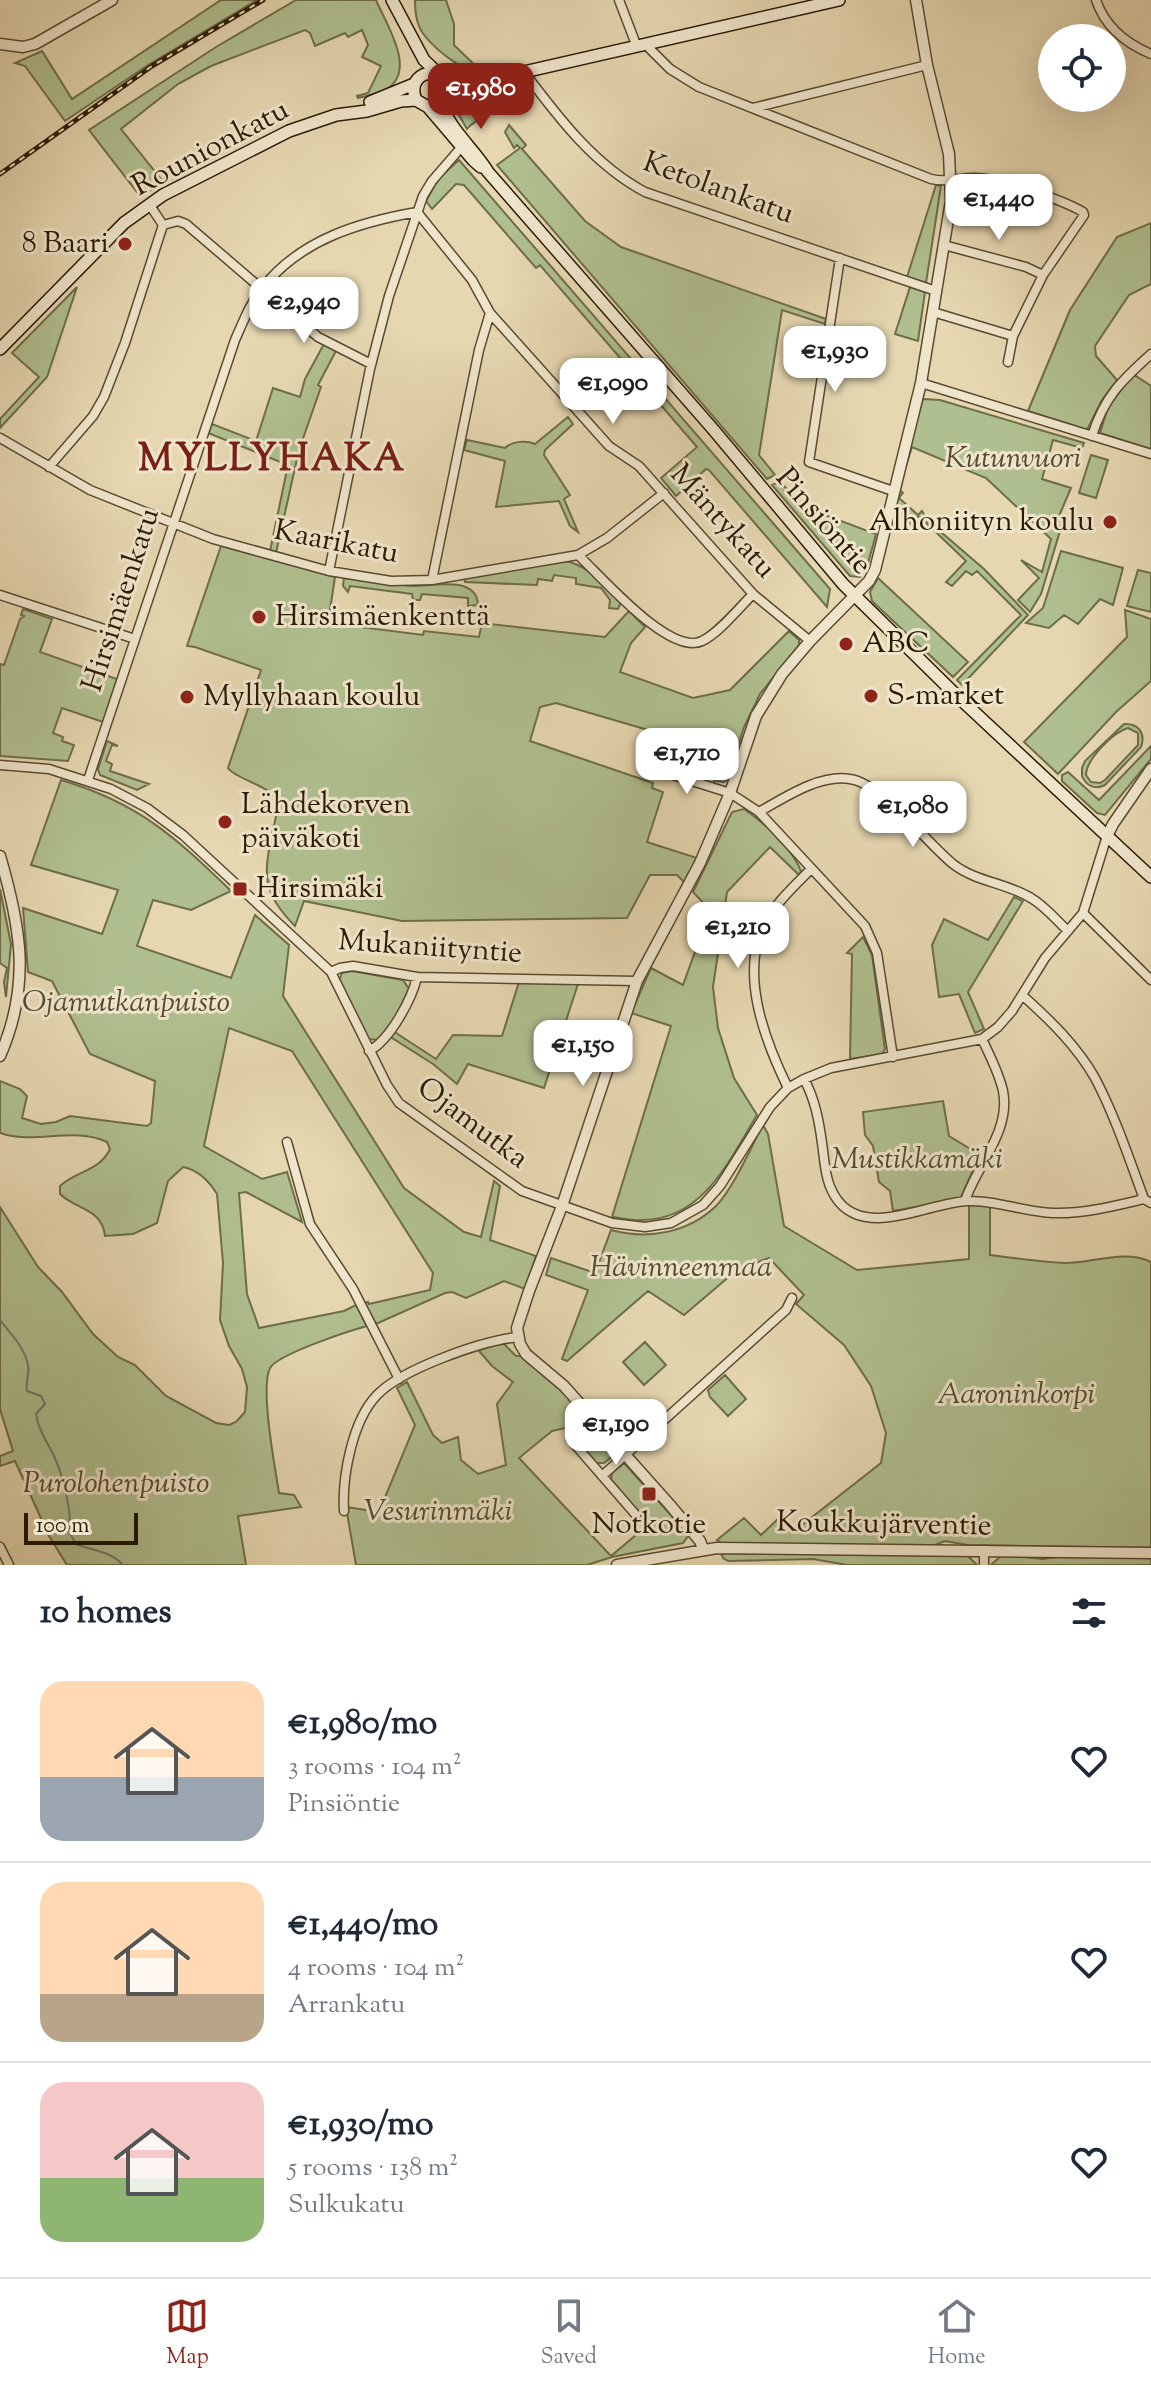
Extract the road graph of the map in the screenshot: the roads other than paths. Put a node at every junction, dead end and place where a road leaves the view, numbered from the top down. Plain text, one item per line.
1 (112, 0) edge
2 (386, 0) edge
3 (392, 0) edge
4 (619, 0) edge
5 (839, 0) edge
6 (916, 0) edge
7 (1096, 0) edge
8 (0, 44) edge
9 (642, 46) junction
10 (1151, 54) edge
11 (927, 65) junction
12 (524, 72) junction
13 (442, 77) junction
14 (416, 81) junction
15 (476, 83) junction
16 (416, 100) junction
17 (445, 100) junction
18 (428, 107) junction
19 (752, 108) junction
20 (353, 112) junction
21 (464, 144) junction
22 (951, 181) junction
23 (149, 204) junction
24 (417, 212) junction
25 (163, 225) junction
26 (944, 245) junction
27 (840, 258) junction
28 (1043, 275) junction
29 (263, 287) junction
30 (936, 291) junction
31 (933, 312) junction
32 (490, 313) junction
33 (1013, 336) junction
34 (0, 349) edge
35 (1151, 354) edge
36 (1008, 362) dead end
37 (371, 364) junction
38 (921, 383) junction
39 (1092, 436) junction
40 (0, 438) edge
41 (1151, 454) edge
42 (49, 467) junction
43 (893, 491) junction
44 (664, 493) junction
45 (173, 523) junction
46 (578, 555) junction
47 (329, 571) junction
48 (432, 580) junction
49 (753, 594) junction
50 (0, 595) edge
51 (854, 595) junction
52 (135, 639) junction
53 (810, 641) junction
54 (0, 765) edge
55 (654, 769) dead end
56 (1151, 769) edge
57 (88, 780) junction
58 (730, 793) junction
59 (759, 812) junction
60 (1107, 836) junction
61 (0, 856) edge
62 (810, 870) junction
63 (1151, 877) edge
64 (1083, 913) junction
65 (1068, 931) junction
66 (331, 972) junction
67 (417, 977) junction
68 (1151, 980) edge
69 (637, 981) junction
70 (1022, 995) junction
71 (982, 1039) junction
72 (369, 1051) junction
73 (0, 1056) edge
74 (893, 1057) junction
75 (804, 1079) junction
76 (788, 1088) junction
77 (287, 1142) dead end
78 (965, 1201) junction
79 (1147, 1201) edge
80 (562, 1206) junction
81 (792, 1298) dead end
82 (518, 1337) junction
83 (399, 1379) junction
84 (571, 1440) dead end
85 (625, 1454) junction
86 (602, 1476) junction
87 (344, 1511) dead end
88 (636, 1515) dead end
89 (0, 1547) edge
90 (703, 1549) junction
91 (984, 1550) junction
92 (1151, 1553) edge
93 (5, 1563) edge
94 (617, 1565) edge
95 (984, 1565) edge

1 - 8 street
2 - 14 main road
3 - 13 main road
4 - 9 street
5 - 9 main road
6 - 11 street
7 - 10 street
9 - 12 main road
9 - 19 street
11 - 19 street
11 - 22 street
12 - 15 main road
12 - 27 street, Ketolankatu
13 - 14 main road
13 - 15 main road
13 - 17 main road
14 - 16 main road
14 - 20 main road, Rounionkatu
15 - 17 main road
16 - 18 main road
16 - 20 main road, Rounionkatu
17 - 18 main road
17 - 21 main road, Pinsiöntie
18 - 21 main road, Pinsiöntie
19 - 22 street
20 - 23 main road, Rounionkatu
21 - 24 street
21 - 51 main road, Pinsiöntie
22 - 26 street
22 - 28 street
23 - 25 street
23 - 34 main road, Rounionkatu
24 - 29 street, Hirsimäenkatu
24 - 32 street, Mäntykatu
24 - 37 street
25 - 29 street
25 - 42 street
26 - 28 street
26 - 30 street
27 - 30 street, Ketolankatu
27 - 43 street
28 - 33 street
29 - 37 street
29 - 45 street, Hirsimäenkatu
30 - 31 street
31 - 33 street
31 - 38 street
32 - 44 street, Mäntykatu
32 - 48 street
33 - 36 street
35 - 39 street
37 - 47 street
38 - 39 street
38 - 43 street
39 - 41 street
40 - 42 street, Kaarikatu
42 - 45 street, Kaarikatu
43 - 51 street
44 - 46 street, Kaarikatu
44 - 49 street, Mäntykatu
45 - 47 street, Kaarikatu
45 - 52 street, Hirsimäenkatu
46 - 48 street, Kaarikatu
46 - 49 street
47 - 48 street, Kaarikatu
49 - 53 street, Mäntykatu
50 - 52 street
51 - 53 street
51 - 60 main road, Pinsiöntie
52 - 57 street, Hirsimäenkatu
53 - 58 street
54 - 57 street, Mukaniityntie
55 - 58 street
56 - 60 street
57 - 66 street, Mukaniityntie
58 - 59 street
58 - 69 street
59 - 62 street
59 - 65 street
60 - 63 main road, Pinsiöntie
60 - 64 street
61 - 73 street
62 - 74 street
62 - 76 street
64 - 65 street
64 - 68 street
65 - 70 street
66 - 67 street, Mukaniityntie
66 - 72 street, Ojamutka
67 - 69 street, Mukaniityntie
67 - 72 street
69 - 80 street
70 - 71 street
70 - 79 street
71 - 74 street
71 - 78 street
72 - 80 street, Ojamutka
74 - 75 street
75 - 76 street
75 - 78 street
76 - 80 street, Ojamutka
77 - 83 street
78 - 79 street
80 - 82 street
81 - 85 street
82 - 83 street
82 - 85 street
83 - 87 street
84 - 86 street
85 - 86 street
85 - 90 street
86 - 88 street
89 - 93 street
90 - 91 street, Koukkujärventie
90 - 94 street, Koukkujärventie
91 - 92 street, Koukkujärventie
91 - 95 street

